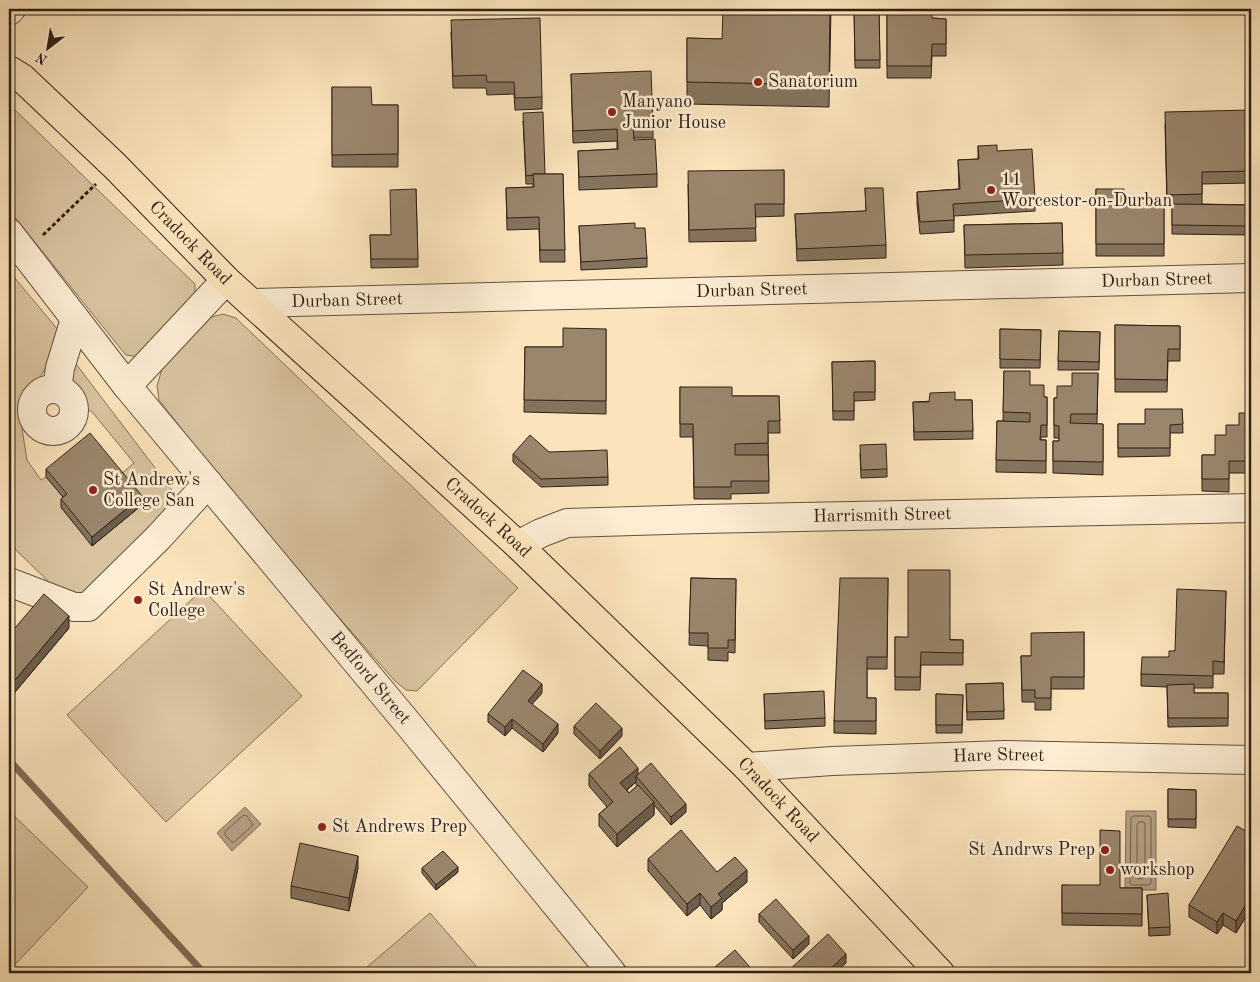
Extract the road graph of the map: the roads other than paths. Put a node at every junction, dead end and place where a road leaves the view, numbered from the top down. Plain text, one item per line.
1 (13, 68) edge
2 (17, 243) edge
3 (1251, 278) edge
4 (226, 280) junction
5 (252, 303) junction
6 (75, 319) junction
7 (126, 386) junction
8 (57, 389) dead end
9 (208, 483) junction
10 (1251, 508) edge
11 (518, 545) junction
12 (9, 582) edge
13 (1251, 760) edge
14 (747, 767) junction
15 (599, 969) edge
16 (940, 973) edge

1 - 4 main road, Cradock Road
2 - 6 street, Bedford Street
3 - 5 street, Durban Street
4 - 5 main road, Cradock Road
4 - 7 street
5 - 11 main road, Cradock Road
6 - 7 street, Bedford Street
6 - 8 street
7 - 9 street, Bedford Street
9 - 12 street
9 - 15 street, Bedford Street
10 - 11 street, Harrismith Street
11 - 14 main road, Cradock Road
13 - 14 street, Hare Street
14 - 16 main road, Cradock Road

